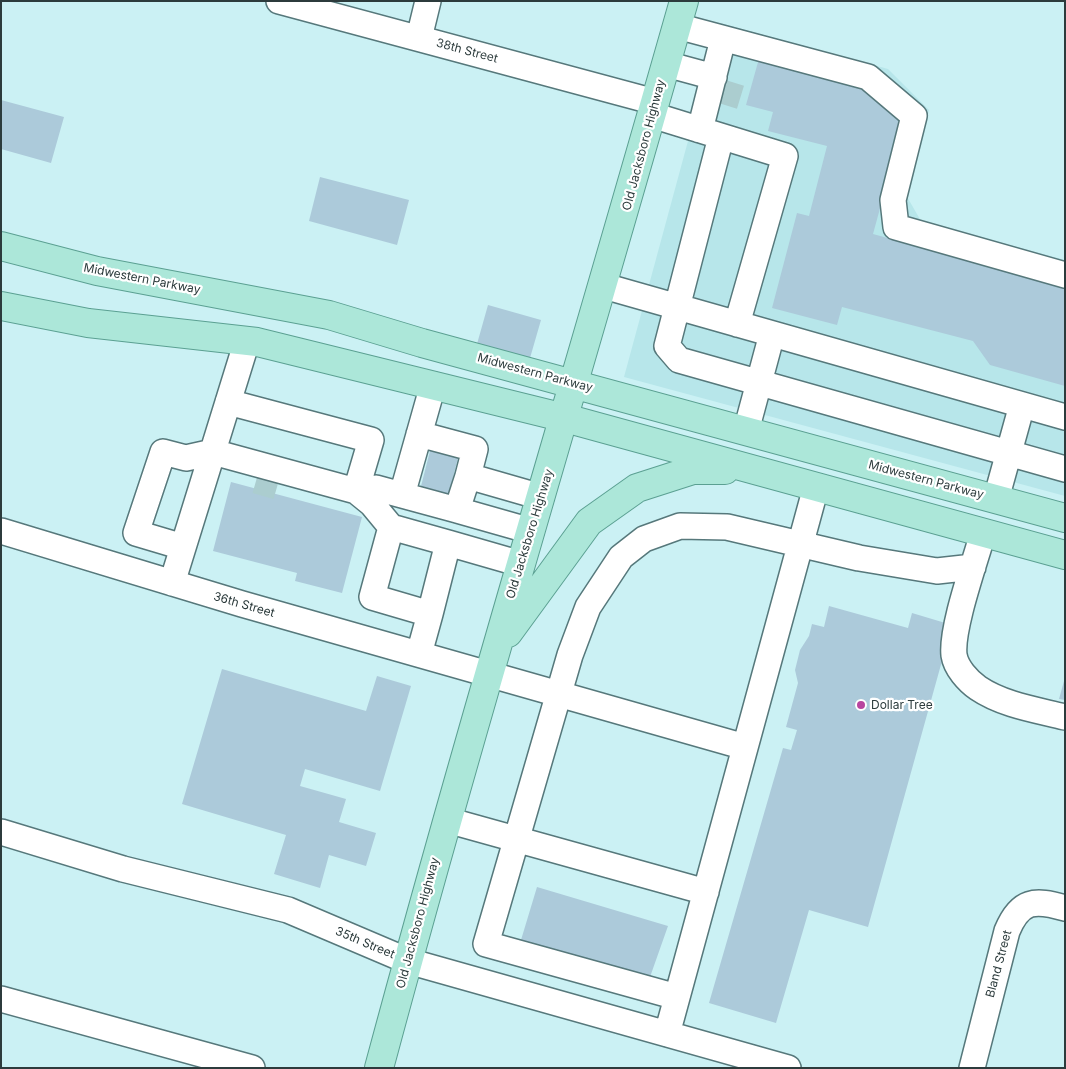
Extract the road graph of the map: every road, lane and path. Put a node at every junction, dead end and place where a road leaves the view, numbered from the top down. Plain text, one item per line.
1 (278, 1) edge
2 (428, 1) edge
3 (681, 14) edge
4 (418, 38) junction
5 (666, 64) junction
6 (717, 93) junction
7 (654, 109) junction
8 (1, 246) edge
9 (1065, 275) edge
10 (604, 286) junction
11 (1, 306) edge
12 (676, 307) junction
13 (737, 324) junction
14 (772, 334) junction
15 (247, 341) junction
16 (759, 382) junction
17 (575, 383) junction
18 (433, 385) junction
19 (228, 402) junction
20 (1022, 405) junction
21 (1065, 417) edge
22 (565, 418) junction
23 (746, 431) junction
24 (419, 434) junction
25 (1008, 453) junction
26 (222, 455) junction
27 (752, 469) junction
28 (1065, 469) edge
29 (468, 476) junction
30 (310, 479) junction
31 (816, 487) junction
32 (356, 491) junction
33 (402, 495) junction
34 (541, 498) junction
35 (996, 500) junction
36 (457, 510) junction
37 (1065, 518) edge
38 (392, 527) junction
39 (1, 531) edge
40 (531, 531) junction
41 (982, 532) junction
42 (448, 543) junction
43 (800, 543) junction
44 (183, 547) junction
45 (1065, 555) edge
46 (521, 564) junction
47 (973, 566) junction
48 (172, 583) junction
49 (430, 614) junction
50 (420, 654) junction
51 (492, 662) junction
52 (558, 693) junction
53 (1065, 717) edge
54 (745, 747) junction
55 (447, 820) junction
56 (1, 832) edge
57 (516, 840) junction
58 (706, 892) junction
59 (1065, 908) edge
60 (408, 961) junction
61 (677, 997) junction
62 (1, 999) edge
63 (667, 1034) junction
64 (252, 1068) edge
65 (379, 1068) edge
66 (788, 1068) edge
67 (972, 1068) edge

1 - 4 street, 38th Street
2 - 4 street
3 - 5 main road, Old Jacksboro Highway
3 - 6 street
4 - 7 street, 38th Street
5 - 6 street
5 - 7 main road, Old Jacksboro Highway
6 - 7 street, 38th Street
6 - 9 street
6 - 12 street
6 - 13 street
7 - 10 main road, Old Jacksboro Highway
8 - 17 main road, Midwestern Parkway
10 - 12 street
10 - 17 main road, Old Jacksboro Highway
11 - 15 main road
12 - 13 street
12 - 16 street
13 - 14 street
14 - 16 street
14 - 20 street
15 - 18 main road
15 - 19 street
16 - 23 street
16 - 25 street
17 - 22 main road, Old Jacksboro Highway
17 - 23 main road, Midwestern Parkway
18 - 22 main road
18 - 24 street
19 - 26 street
19 - 32 street
20 - 21 street
20 - 25 street
22 - 27 main road
22 - 34 main road, Old Jacksboro Highway
23 - 35 main road, Midwestern Parkway
24 - 29 street
24 - 33 street
25 - 28 street
25 - 35 street
26 - 30 street
26 - 30 street
26 - 44 street
26 - 44 street
27 - 31 main road
27 - 51 main road
29 - 34 street
29 - 36 street
30 - 32 street
31 - 41 main road
31 - 43 street
32 - 33 street
32 - 38 street
33 - 36 street
34 - 40 main road, Old Jacksboro Highway
35 - 37 main road, Midwestern Parkway
36 - 40 street
38 - 42 street
38 - 49 street
39 - 48 street, 36th Street
40 - 46 main road, Old Jacksboro Highway
41 - 45 main road
41 - 47 street
42 - 46 street
42 - 49 street
43 - 47 street
43 - 52 street
43 - 54 street
44 - 48 street
46 - 51 main road, Old Jacksboro Highway
47 - 53 street
48 - 50 street, 36th Street
49 - 50 street
50 - 51 street, 36th Street
51 - 52 street, 36th Street
51 - 55 main road, Old Jacksboro Highway
52 - 54 street, 36th Street
52 - 57 street
54 - 58 street
55 - 57 street
55 - 60 main road, Old Jacksboro Highway
56 - 60 street, 35th Street
57 - 58 street
57 - 61 street
58 - 61 street
59 - 67 street, Bland Street
60 - 63 street, 35th Street
60 - 65 main road, Old Jacksboro Highway
61 - 63 street
62 - 64 street
63 - 66 street, 35th Street

